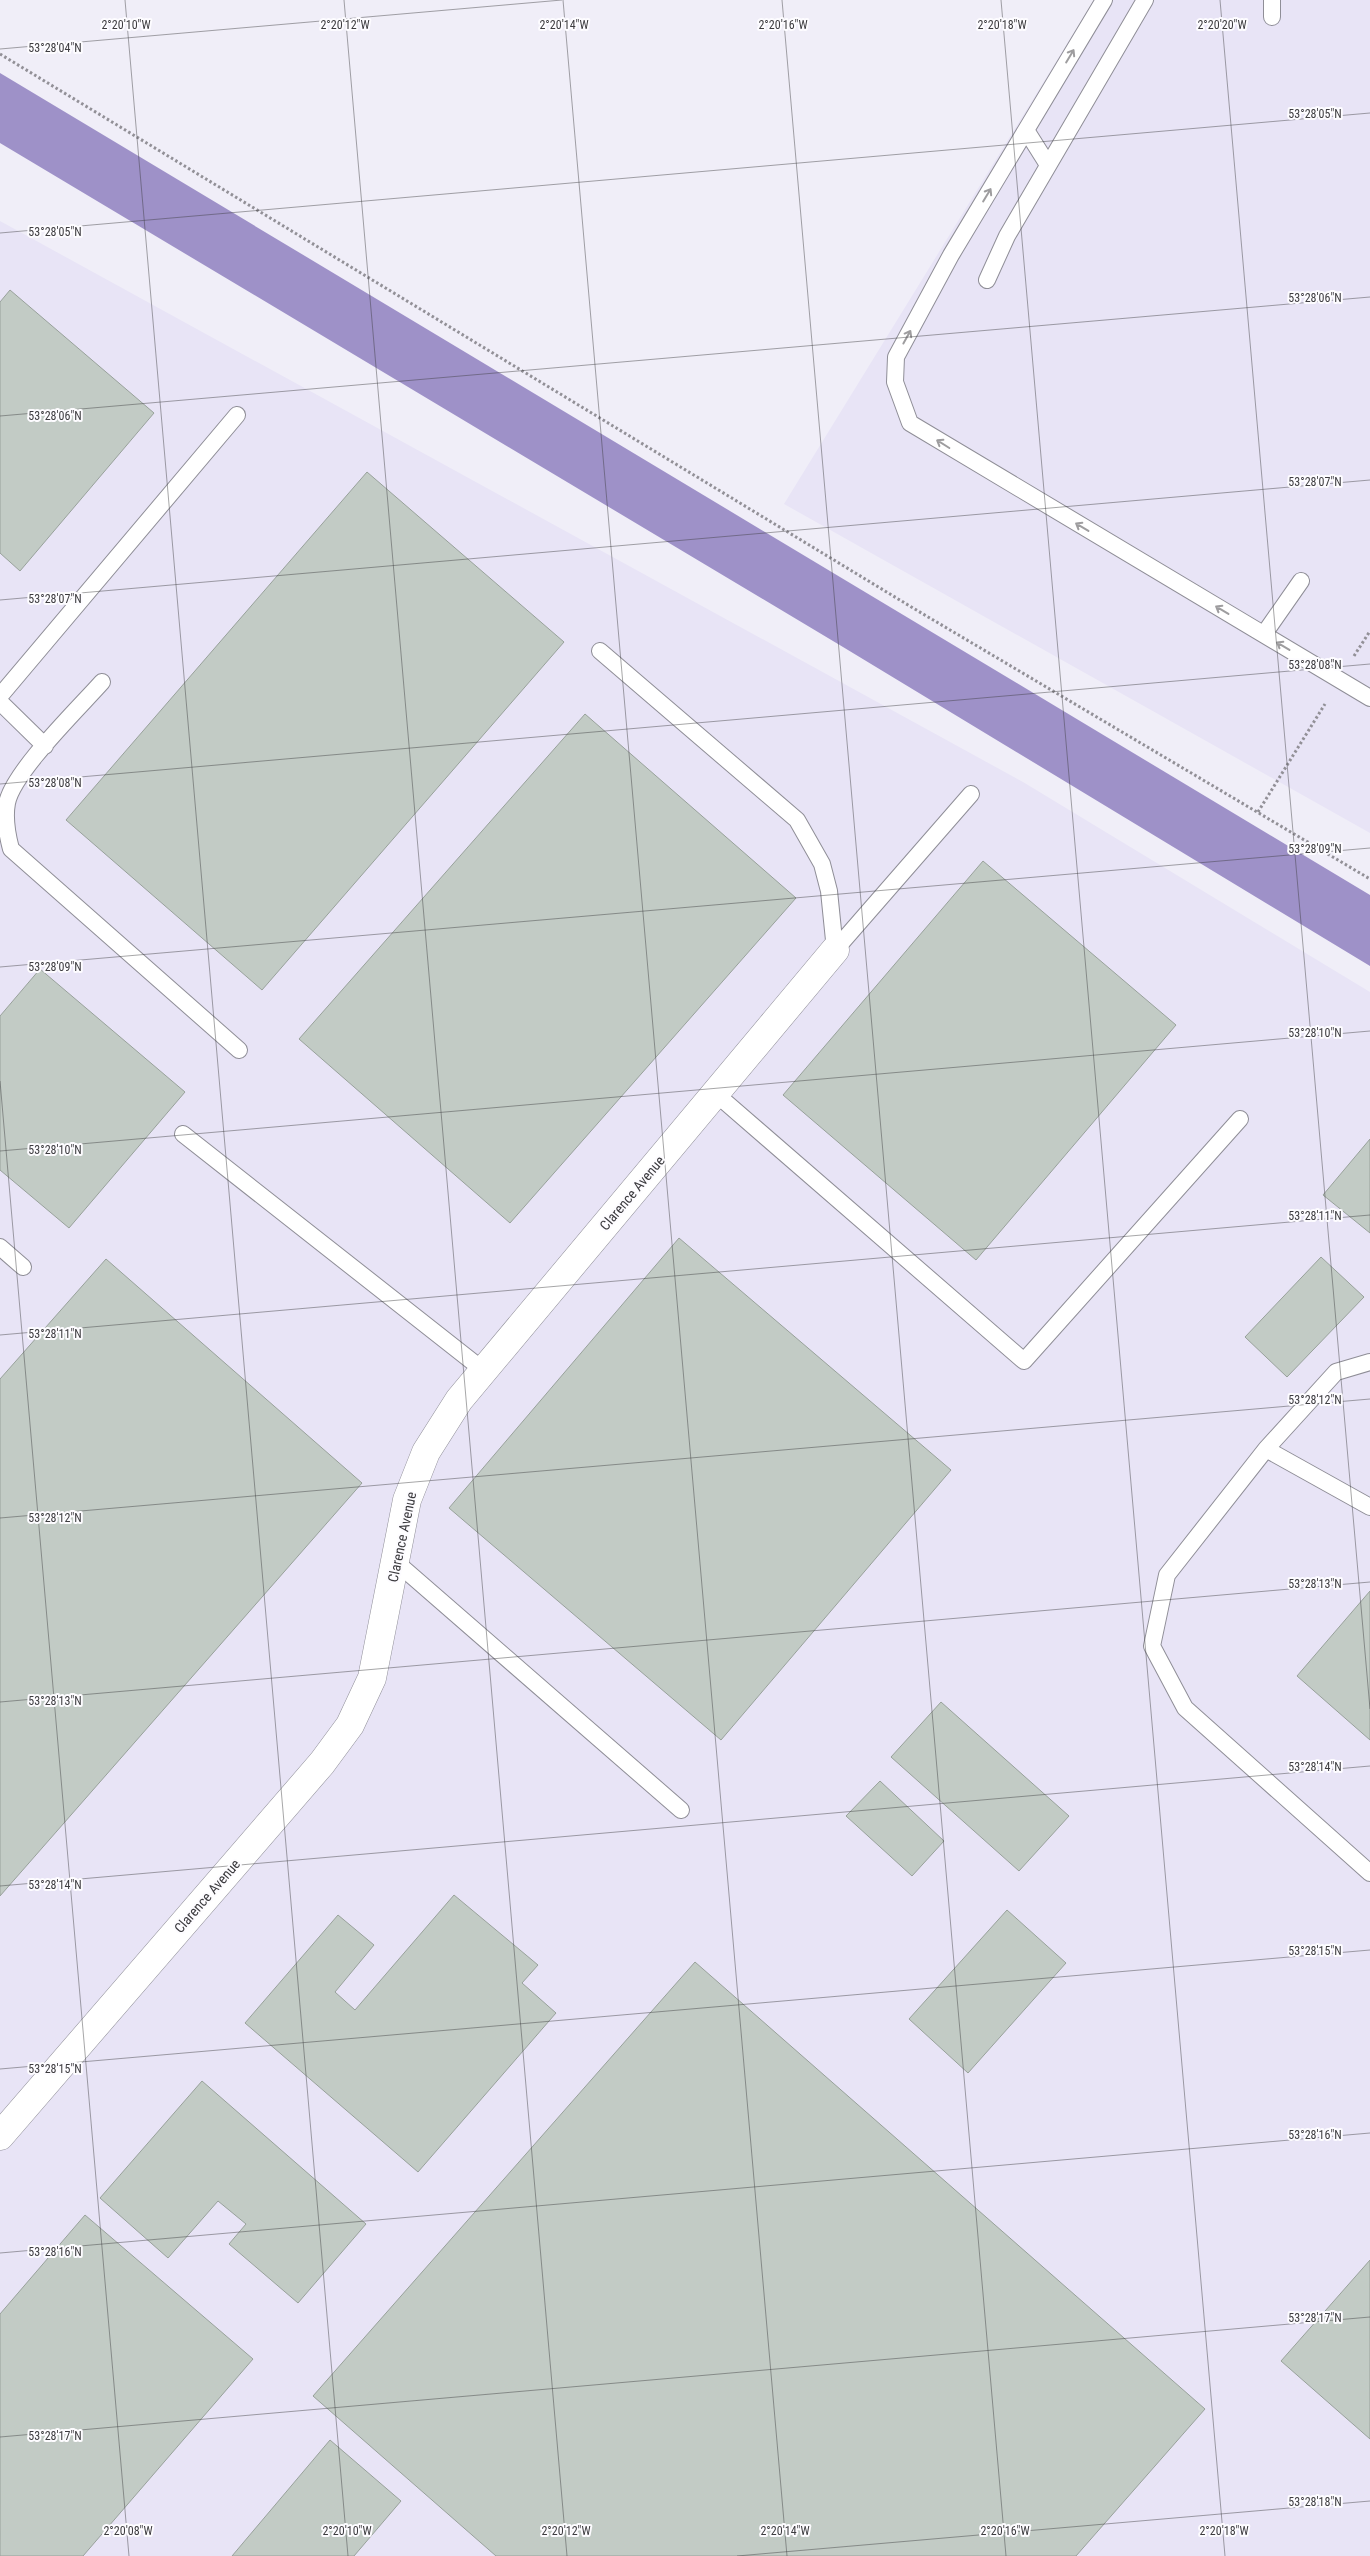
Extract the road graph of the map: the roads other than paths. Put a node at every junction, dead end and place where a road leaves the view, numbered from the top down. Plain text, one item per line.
1 (1104, 0) edge
2 (1145, 0) edge
3 (1272, 0) edge
4 (1272, 17) dead end
5 (1026, 130) junction
6 (1048, 165) junction
7 (987, 280) dead end
8 (237, 415) dead end
9 (1300, 581) dead end
10 (1264, 634) junction
11 (600, 651) dead end
12 (102, 682) dead end
13 (0, 696) edge
14 (1370, 698) edge
15 (0, 702) edge
16 (45, 746) junction
17 (971, 794) dead end
18 (835, 950) junction
19 (239, 1050) dead end
20 (715, 1093) junction
21 (1240, 1119) dead end
22 (183, 1134) dead end
23 (0, 1247) edge
24 (23, 1267) dead end
25 (1370, 1362) edge
26 (484, 1370) junction
27 (1266, 1449) junction
28 (1370, 1507) edge
29 (396, 1562) junction
30 (681, 1810) dead end
31 (1370, 1872) edge
32 (0, 2136) edge

5 -> 1 lane
2 - 6 lane
3 - 4 lane
5 - 6 lane
10 -> 5 lane
6 - 7 lane
8 - 13 lane
9 - 10 lane
14 -> 10 lane
11 - 18 lane
12 - 16 lane
15 - 16 lane
16 - 19 lane
17 - 18 lane
18 - 20 street, Clarence Avenue
20 - 21 lane
20 - 26 street, Clarence Avenue
22 - 26 lane
23 - 24 lane
25 - 27 lane
26 - 29 street, Clarence Avenue
27 - 28 lane
27 - 31 lane
29 - 30 lane
29 - 32 street, Clarence Avenue

